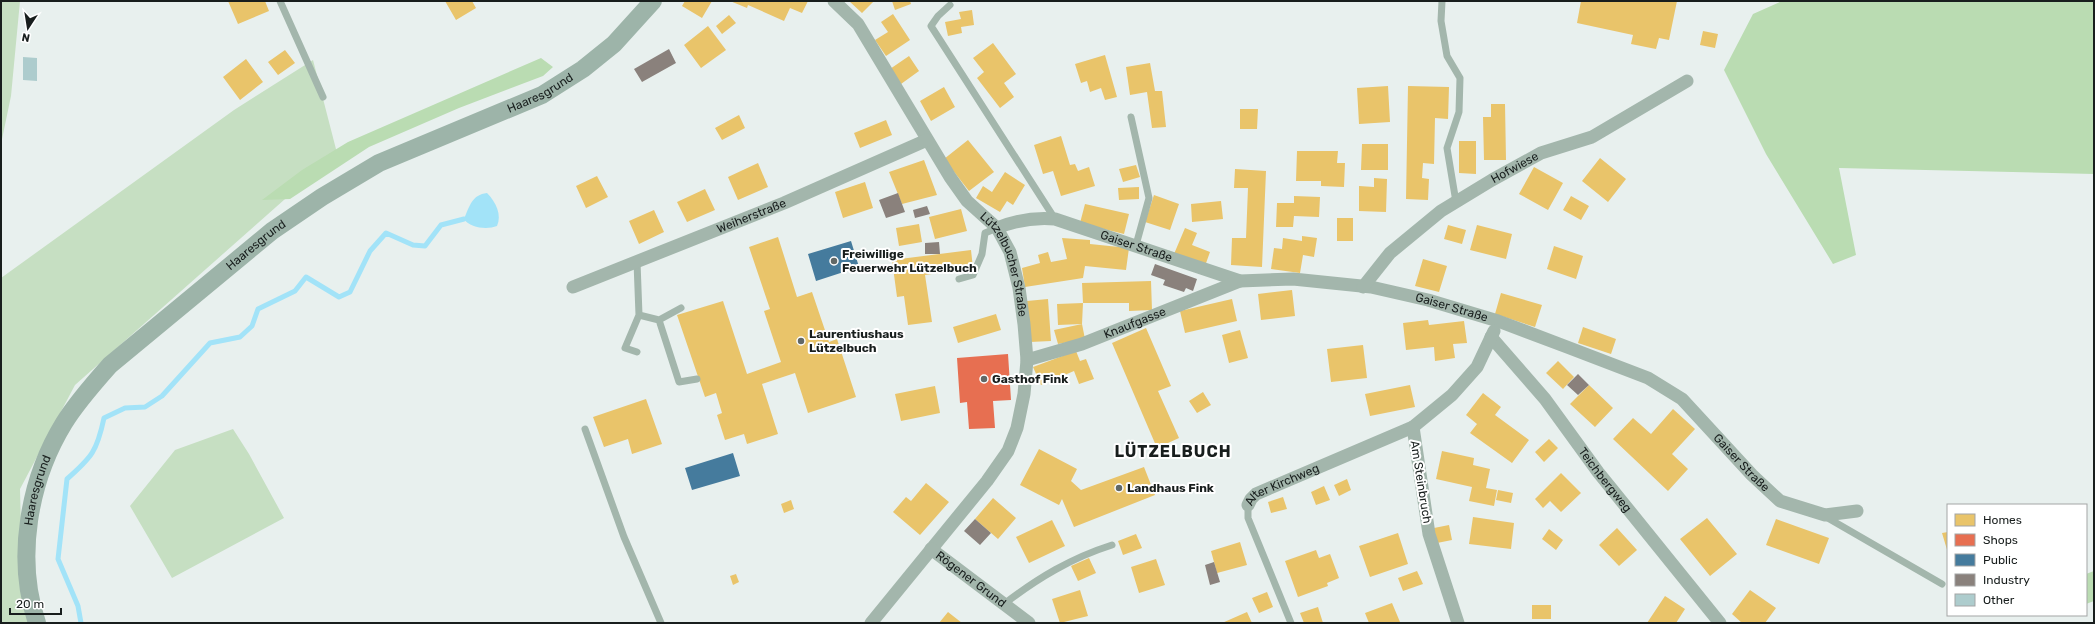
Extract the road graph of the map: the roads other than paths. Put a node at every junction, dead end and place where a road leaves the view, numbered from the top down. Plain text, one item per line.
1 (280, 1) edge
2 (653, 1) edge
3 (834, 1) edge
4 (1442, 1) edge
5 (950, 5) dead end
6 (1687, 81) dead end
7 (323, 97) dead end
8 (1130, 117) dead end
9 (927, 140) junction
10 (1456, 202) junction
11 (1056, 219) junction
12 (997, 228) junction
13 (1136, 245) junction
14 (637, 262) junction
15 (959, 279) dead end
16 (1240, 281) junction
17 (1363, 287) junction
18 (573, 288) dead end
19 (681, 308) dead end
20 (639, 315) junction
21 (659, 320) junction
22 (1498, 322) junction
23 (1491, 337) junction
24 (637, 352) dead end
25 (1027, 360) junction
26 (697, 379) dead end
27 (1413, 427) junction
28 (585, 429) dead end
29 (1248, 505) joint
30 (1857, 512) dead end
31 (1824, 516) junction
32 (1112, 545) dead end
33 (931, 549) junction
34 (1942, 584) dead end
35 (1004, 604) junction
36 (37, 623) edge
37 (661, 623) edge
38 (871, 623) edge
39 (1029, 623) edge
40 (1291, 623) edge
41 (1458, 623) edge
42 (1720, 623) edge

1 - 7 lane
2 - 36 street, Haaresgrund
3 - 9 street, Lützelbucher Straße
4 - 10 lane
5 - 11 lane
6 - 10 street, Hofwiese
8 - 13 lane
9 - 12 street, Lützelbucher Straße
9 - 14 street, Weiherstraße
10 - 17 street, Hofwiese
11 - 12 street, Gaiser Straße
11 - 13 street, Gaiser Straße
12 - 15 lane
12 - 25 street, Lützelbucher Straße
13 - 16 street, Gaiser Straße
14 - 18 street, Weiherstraße
14 - 20 lane
16 - 17 street, Gaiser Straße
16 - 25 street, Knaufgasse
17 - 22 street, Gaiser Straße
19 - 21 lane
20 - 21 lane
20 - 24 lane
21 - 26 lane
22 - 23 street, Am Steinbruch
22 - 31 street, Gaiser Straße
23 - 27 street, Am Steinbruch
23 - 42 street, Teichbergweg
25 - 33 street, Lützelbucher Straße
27 - 29 street, Alter Kirchweg
27 - 41 street, Am Steinbruch
28 - 37 lane
29 - 40 lane, Alter Kirchweg
30 - 31 street, Gaiser Straße
31 - 34 lane
32 - 35 lane
33 - 35 street, Rögener Grund
33 - 38 street, Lützelbucher Straße
35 - 39 street, Rögener Grund

